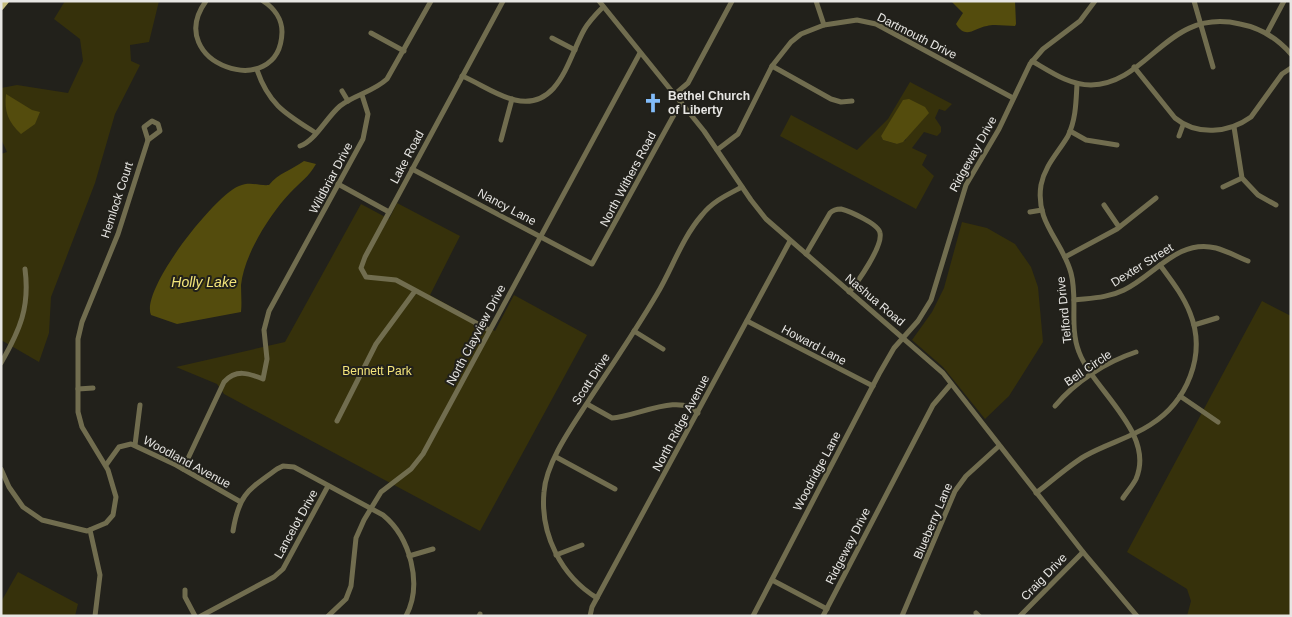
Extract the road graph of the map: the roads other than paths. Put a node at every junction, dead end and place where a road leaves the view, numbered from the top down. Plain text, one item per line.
1 (6, 1) edge
2 (206, 1) edge
3 (263, 1) edge
4 (431, 1) edge
5 (503, 1) edge
6 (599, 1) edge
7 (732, 1) edge
8 (816, 1) edge
9 (1095, 1) edge
10 (1194, 1) edge
11 (1284, 1) edge
12 (1, 7) edge
13 (604, 7) junction
14 (1200, 24) junction
15 (824, 25) junction
16 (370, 33) dead end
17 (1266, 33) junction
18 (552, 38) dead end
19 (575, 50) junction
20 (404, 51) junction
21 (640, 53) junction
22 (1291, 54) edge
23 (1032, 62) junction
24 (772, 66) junction
25 (1212, 66) dead end
26 (1134, 68) junction
27 (1291, 68) edge
28 (257, 70) junction
29 (462, 76) junction
30 (1077, 84) junction
31 (342, 90) dead end
32 (362, 95) junction
33 (674, 95) junction
34 (1013, 98) junction
35 (512, 99) junction
36 (852, 100) dead end
37 (348, 101) junction
38 (681, 102) junction
39 (1183, 125) junction
40 (1234, 127) junction
41 (1070, 131) junction
42 (316, 133) junction
43 (1179, 136) dead end
44 (148, 140) dead end
45 (501, 140) dead end
46 (1117, 145) dead end
47 (300, 146) dead end
48 (717, 150) junction
49 (412, 169) junction
50 (1242, 178) junction
51 (338, 184) junction
52 (742, 187) junction
53 (1223, 187) dead end
54 (1156, 198) dead end
55 (1104, 205) dead end
56 (1276, 205) dead end
57 (1042, 210) junction
58 (389, 212) junction
59 (1030, 212) dead end
60 (1119, 227) junction
61 (540, 236) junction
62 (790, 241) junction
63 (806, 254) junction
64 (1065, 257) junction
65 (1248, 261) dead end
66 (592, 264) joint
67 (1160, 265) junction
68 (25, 270) dead end
69 (415, 290) junction
70 (849, 292) junction
71 (1074, 300) junction
72 (1217, 318) dead end
73 (747, 321) junction
74 (1194, 325) junction
75 (490, 330) junction
76 (634, 331) junction
77 (903, 337) junction
78 (664, 349) dead end
79 (1136, 352) dead end
80 (1, 363) edge
81 (1092, 374) junction
82 (951, 384) junction
83 (873, 386) junction
84 (93, 388) dead end
85 (78, 389) junction
86 (1180, 396) junction
87 (586, 404) junction
88 (140, 405) dead end
89 (1055, 406) dead end
90 (698, 413) junction
91 (337, 421) dead end
92 (1218, 422) dead end
93 (1132, 434) junction
94 (135, 445) junction
95 (999, 446) junction
96 (556, 457) junction
97 (106, 466) junction
98 (183, 468) junction
99 (1, 469) edge
100 (328, 486) junction
101 (616, 489) dead end
102 (1036, 493) junction
103 (1123, 498) dead end
104 (239, 501) junction
105 (371, 508) junction
106 (90, 530) junction
107 (233, 531) dead end
108 (582, 545) dead end
109 (433, 549) dead end
110 (1082, 552) junction
111 (556, 555) junction
112 (409, 556) junction
113 (772, 580) junction
114 (185, 590) dead end
115 (597, 598) junction
116 (827, 609) junction
117 (95, 616) edge
118 (195, 616) edge
119 (201, 616) edge
120 (328, 616) edge
121 (406, 616) edge
122 (590, 616) edge
123 (753, 616) edge
124 (824, 616) edge
125 (902, 616) edge
126 (1020, 616) edge
127 (1137, 616) edge

1 - 12 main road
2 - 28 street
3 - 28 street
4 - 20 street
5 - 29 street, Lake Road
6 - 13 street, Nashua Road
7 - 33 street
8 - 15 street
9 - 23 street, Ridgeway Drive
10 - 14 street
11 - 17 street
13 - 19 street
13 - 21 street, Nashua Road
14 - 17 street
14 - 25 street
14 - 26 street
15 - 24 street, Dartmouth Drive
15 - 34 street, Dartmouth Drive
16 - 20 street
17 - 22 street
18 - 19 street
19 - 35 street
20 - 32 street
21 - 33 street, Nashua Road
21 - 61 street, North Clayview Drive
23 - 30 street
23 - 34 street, Ridgeway Drive
24 - 36 street
24 - 48 street, Dartmouth Drive
26 - 30 street
26 - 39 street
27 - 40 street
28 - 42 street
29 - 35 street
29 - 49 street, Lake Road
30 - 41 street, Telford Drive
31 - 37 street
32 - 37 street
32 - 51 street, Wildbriar Drive
33 - 38 street, Nashua Road
34 - 77 street, Ridgeway Drive
35 - 45 street
37 - 42 street
38 - 48 street, Nashua Road
38 - 66 street, North Withers Road
39 - 40 street
39 - 43 street
40 - 50 street
41 - 46 street
41 - 57 street, Telford Drive
42 - 47 street
44 - 85 street, Hemlock Court
48 - 52 street, Nashua Road
49 - 58 street, Lake Road
49 - 61 street, Nancy Lane
50 - 53 street
50 - 56 street
51 - 58 street
51 - 98 street, Wildbriar Drive
52 - 62 street, Nashua Road
52 - 76 street, Scott Drive
54 - 60 street
55 - 60 street
57 - 59 street
57 - 64 street, Telford Drive
58 - 69 street, Lake Road
60 - 64 street
61 - 66 street, Nancy Lane
61 - 75 street, North Clayview Drive
62 - 63 street, Nashua Road
62 - 73 street, North Ridge Avenue
63 - 70 street, Nashua Road
63 - 70 street
64 - 71 street, Telford Drive
65 - 67 street, Dexter Street
67 - 71 street, Dexter Street
67 - 74 street
68 - 80 street
69 - 75 street
69 - 91 street
70 - 77 street, Nashua Road
71 - 81 street, Telford Drive
72 - 74 street
73 - 83 street, Howard Lane
73 - 90 street, North Ridge Avenue
74 - 86 street
75 - 105 street, North Clayview Drive
76 - 78 street
76 - 87 street, Scott Drive
77 - 82 street, Nashua Road
77 - 83 street, Woodridge Lane
79 - 81 street, Bell Circle
81 - 89 street, Bell Circle
81 - 93 street, Telford Drive
82 - 95 street, Nashua Road
82 - 116 street, Ridgeway Drive
83 - 113 street, Woodridge Lane
84 - 85 street
85 - 97 street, Hemlock Court
86 - 92 street
86 - 93 street
87 - 90 street
87 - 96 street, Scott Drive
88 - 94 street
90 - 115 street, North Ridge Avenue
93 - 102 street
93 - 103 street, Telford Drive
94 - 97 street, Woodland Avenue
94 - 98 street, Woodland Avenue
95 - 102 street, Nashua Road
95 - 125 street, Blueberry Lane
96 - 101 street
96 - 111 street, Scott Drive
97 - 106 street, Hemlock Court
98 - 104 street, Woodland Avenue
99 - 106 street
100 - 104 street
100 - 105 street
100 - 119 street, Lancelot Drive
102 - 110 street, Nashua Road
104 - 107 street
105 - 112 street
105 - 120 street, North Clayview Drive
106 - 117 street
108 - 111 street
109 - 112 street
110 - 126 street, Craig Drive
110 - 127 street, Nashua Road
111 - 115 street, Scott Drive
112 - 121 street
113 - 116 street
113 - 123 street, Woodridge Lane
114 - 118 street
115 - 122 street, North Ridge Avenue
116 - 124 street, Ridgeway Drive

